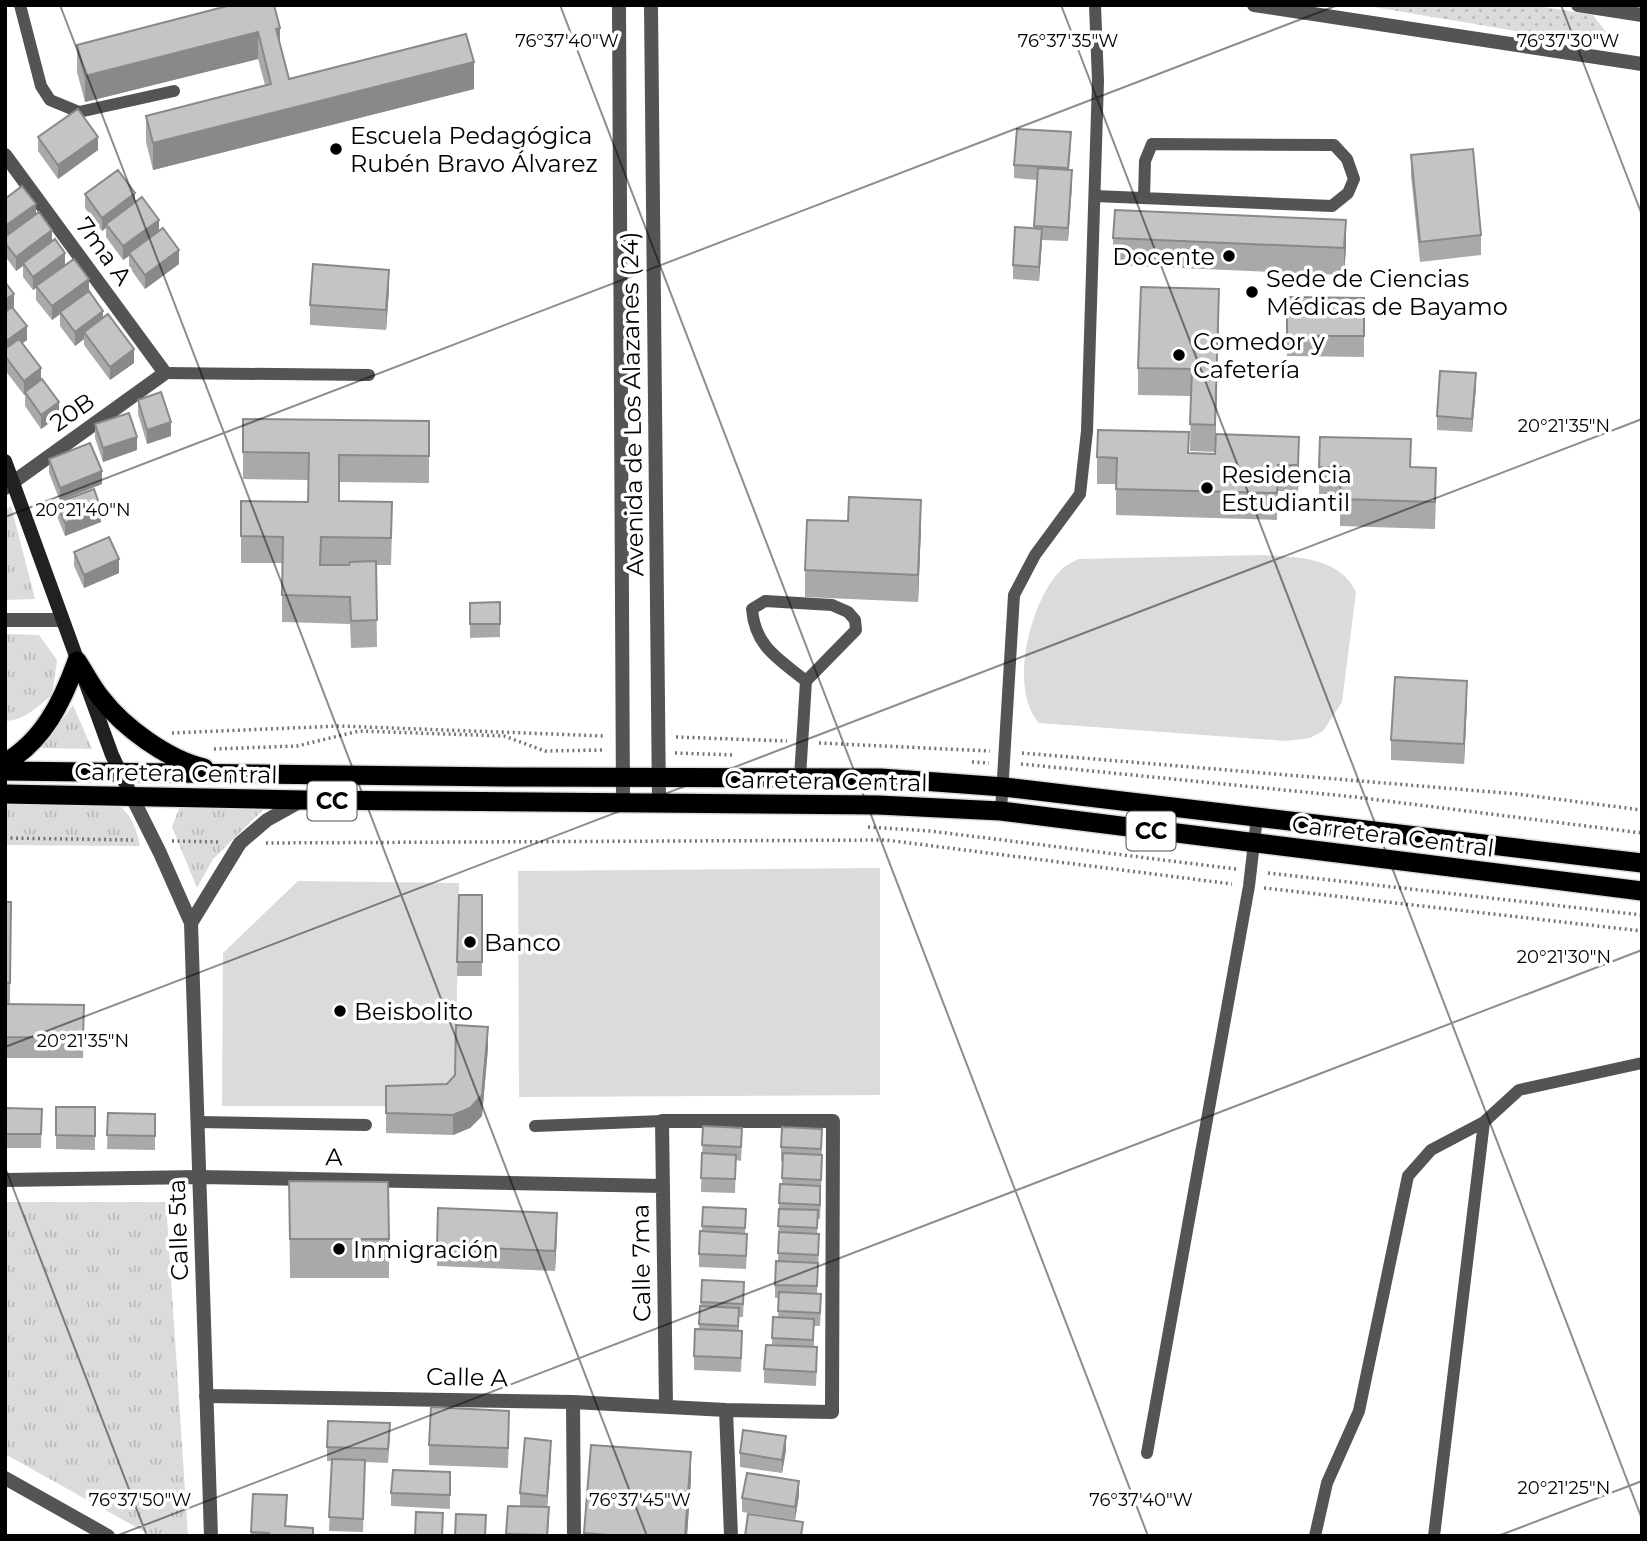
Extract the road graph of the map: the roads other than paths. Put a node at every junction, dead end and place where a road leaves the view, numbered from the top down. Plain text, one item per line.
1 (20, 5) edge
2 (619, 5) edge
3 (651, 5) edge
4 (1096, 5) edge
5 (1254, 5) edge
6 (1578, 5) edge
7 (1343, 12) edge
8 (1642, 15) edge
9 (1641, 61) edge
10 (174, 91) dead end
11 (5, 155) edge
12 (1095, 196) junction
13 (1144, 198) junction
14 (165, 373) junction
15 (369, 375) dead end
16 (5, 461) edge
17 (9, 484) edge
18 (5, 620) edge
19 (61, 620) junction
20 (77, 661) junction
21 (806, 681) junction
22 (5, 762) edge
23 (5, 771) edge
24 (120, 772) junction
25 (228, 773) junction
26 (623, 776) junction
27 (659, 777) junction
28 (800, 778) junction
29 (1004, 787) junction
30 (5, 794) edge
31 (132, 797) junction
32 (303, 800) junction
33 (623, 802) junction
34 (659, 803) junction
35 (1000, 811) junction
36 (1257, 817) junction
37 (1256, 844) junction
38 (1642, 863) edge
39 (1642, 891) edge
40 (191, 923) junction
41 (1642, 1063) edge
42 (662, 1121) junction
43 (197, 1122) junction
44 (1484, 1122) junction
45 (366, 1125) dead end
46 (535, 1126) dead end
47 (199, 1177) junction
48 (5, 1180) edge
49 (663, 1186) junction
50 (206, 1396) junction
51 (573, 1402) junction
52 (666, 1405) junction
53 (726, 1410) junction
54 (1147, 1453) dead end
55 (5, 1478) edge
56 (108, 1536) edge
57 (211, 1536) edge
58 (573, 1536) edge
59 (732, 1536) edge
60 (1315, 1536) edge
61 (1434, 1536) edge

1 - 10 lane
2 - 26 street, Avenida de Los Alazanes (24)
3 - 27 street, Avenida de Los Alazanes (24)
4 - 12 lane
5 - 7 street
6 - 8 street
7 - 9 street
11 - 14 street, 7ma A
12 - 13 lane
12 - 29 lane
13 - 13 lane
14 - 15 lane
14 - 17 street, 20B
16 - 17 main road
17 - 19 main road
18 - 19 street
19 - 20 main road
20 - 22 highway
20 - 24 main road
20 - 25 highway
21 - 21 lane
21 - 28 lane
23 - 24 highway, Carretera Central / CC
24 - 25 highway, Carretera Central / CC
24 - 31 main road
25 - 26 highway, Carretera Central / CC
26 - 27 highway, Carretera Central / CC
26 - 33 street, Avenida de Los Alazanes (24)
27 - 28 highway, Carretera Central / CC
27 - 34 street, Avenida de Los Alazanes (24)
28 - 29 highway, Carretera Central / CC
29 - 35 lane
29 - 36 highway, Carretera Central / CC
30 - 31 highway, Carretera Central / CC
31 - 32 highway, Carretera Central / CC
31 - 40 street
32 - 33 highway, Carretera Central / CC
32 - 40 street
33 - 34 highway, Carretera Central / CC
34 - 35 highway, Carretera Central / CC
35 - 37 highway, Carretera Central / CC
36 - 37 lane
36 - 38 highway, Carretera Central / CC
37 - 39 highway, Carretera Central / CC
37 - 54 lane
40 - 43 street, Calle 5ta
41 - 44 lane
42 - 46 lane
42 - 49 street, Calle 7ma
42 - 53 street, Calle A
43 - 45 lane
43 - 47 street, Calle 5ta
44 - 60 lane
44 - 61 lane
47 - 48 street, A
47 - 49 street, A
47 - 50 street, Calle 5ta
49 - 52 street, Calle 7ma
50 - 51 street, Calle A
50 - 57 street, Calle 5ta
51 - 52 street, Calle A
51 - 58 street
52 - 53 street, Calle A
53 - 59 street
55 - 56 street

